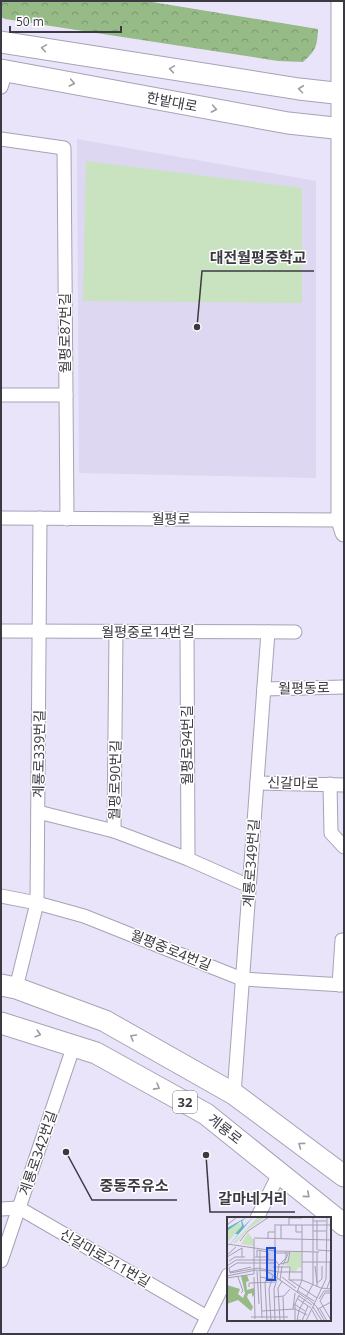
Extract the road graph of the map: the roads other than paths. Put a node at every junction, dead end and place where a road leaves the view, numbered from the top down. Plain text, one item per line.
1 (340, 1) edge
2 (1, 42) edge
3 (3, 76) edge
4 (342, 93) edge
5 (342, 128) edge
6 (1, 138) edge
7 (342, 218) edge
8 (1, 395) edge
9 (66, 395) junction
10 (1, 518) edge
11 (40, 518) junction
12 (67, 519) junction
13 (342, 527) edge
14 (1, 631) edge
15 (40, 631) junction
16 (116, 632) junction
17 (187, 632) junction
18 (268, 632) junction
19 (295, 632) dead end
20 (344, 686) edge
21 (264, 689) junction
22 (257, 783) junction
23 (330, 784) junction
24 (344, 785) edge
25 (38, 812) junction
26 (114, 831) junction
27 (344, 847) edge
28 (188, 859) junction
29 (249, 886) junction
30 (1, 896) edge
31 (37, 903) junction
32 (342, 940) dead end
33 (242, 979) junction
34 (341, 985) edge
35 (8, 986) edge
36 (1, 1023) edge
37 (74, 1045) junction
38 (234, 1094) junction
39 (280, 1172) junction
40 (344, 1176) edge
41 (19, 1208) junction
42 (1, 1209) edge
43 (258, 1217) edge
44 (344, 1225) edge
45 (1, 1261) edge
46 (227, 1277) edge
47 (207, 1317) junction
48 (198, 1334) edge

1 - 4 street
4 -> 2 main road
3 -> 5 main road, 한밭대로
4 - 5 street
5 - 7 street
6 - 9 street, 월평로87번길
7 - 13 street
8 - 9 street
9 - 12 street, 월평로87번길
10 - 11 street, 월평로
11 - 12 street, 월평로
11 - 15 street, 계룡로339번길
12 - 13 street, 월평로
14 - 15 street, 월평중로14번길
15 - 16 street, 월평중로14번길
15 - 25 street, 계룡로339번길
16 - 17 street, 월평중로14번길
16 - 26 street, 월평로90번길
17 - 18 street, 월평중로14번길
17 - 28 street, 월평로94번길
18 - 19 street, 월평중로14번길
18 - 21 street, 계룡로349번길
20 - 21 street, 월평동로
21 - 22 street, 계룡로349번길
22 - 23 street, 신갈마로
22 - 29 street, 계룡로349번길
23 - 24 street, 신갈마로
23 - 27 street, 신갈마로
25 - 26 street
25 - 31 street, 계룡로339번길
26 - 28 street, 월평로90번길
28 - 29 street, 월평로90번길
29 - 33 street, 계룡로349번길
30 - 31 street, 월평중로4번길
31 - 33 street, 월평중로4번길
31 - 35 street, 계룡로339번길
32 - 34 street
33 - 34 street, 월평중로4번길
33 - 38 street, 계룡로349번길
38 -> 35 main road, 32
36 -> 37 main road, 계룡로 / 32
37 -> 39 main road, 계룡로 / 32
37 - 41 street, 계룡로342번길
40 -> 38 main road, 32
39 - 43 street
39 -> 44 main road, 계룡로 / 32
41 - 42 street
41 - 45 street, 계룡로342번길
41 - 47 street, 신갈마로211번길
46 - 47 street
47 - 48 street

